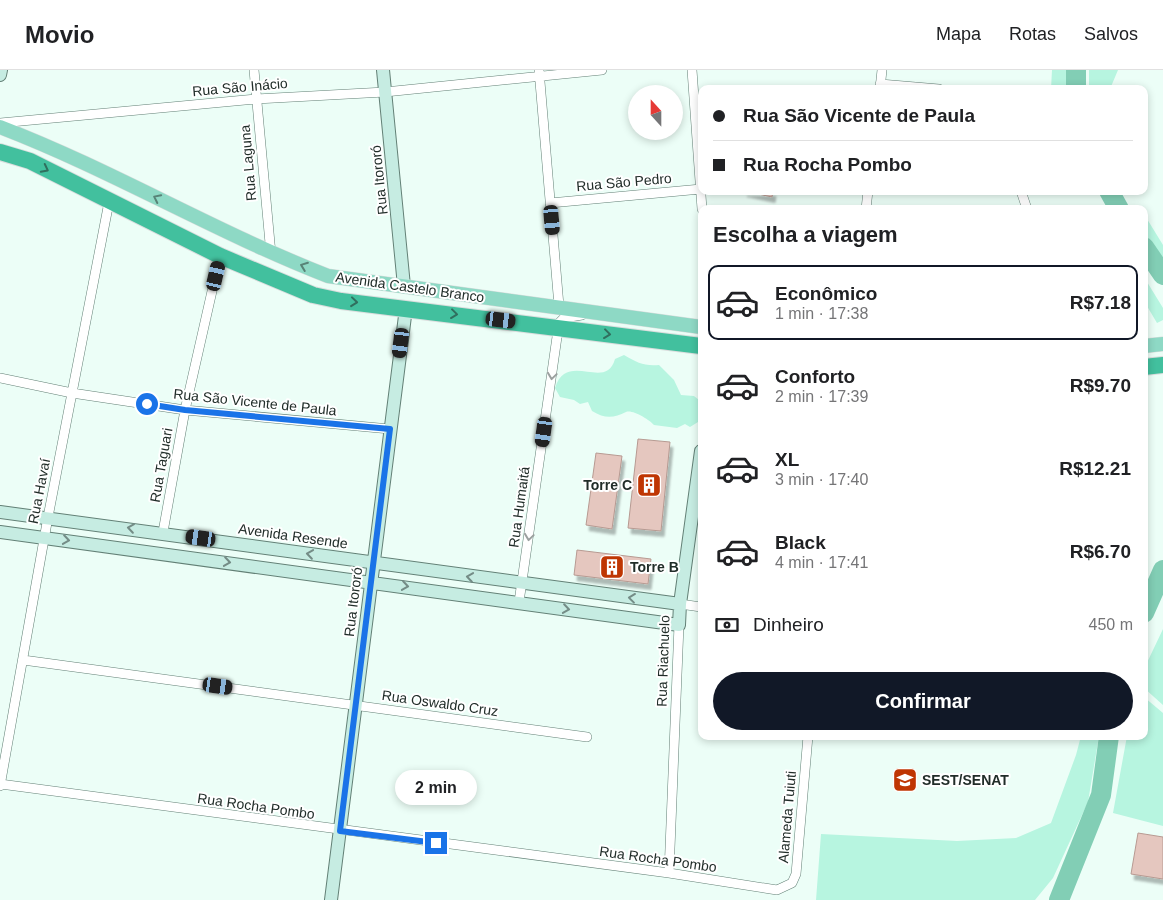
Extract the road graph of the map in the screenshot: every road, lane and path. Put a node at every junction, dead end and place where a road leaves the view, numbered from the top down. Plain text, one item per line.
1 (1, 70) edge
2 (254, 70) edge
3 (383, 70) edge
4 (602, 70) edge
5 (692, 70) edge
6 (882, 70) edge
7 (539, 73) edge
8 (0, 75) edge
9 (880, 85) edge
10 (385, 92) junction
11 (256, 98) junction
12 (0, 125) edge
13 (698, 149) edge
14 (0, 152) edge
15 (698, 189) edge
16 (109, 202) junction
17 (550, 203) junction
18 (271, 254) junction
19 (220, 256) junction
20 (404, 286) junction
21 (559, 306) junction
22 (406, 308) junction
23 (598, 312) junction
24 (698, 327) edge
25 (559, 328) junction
26 (1162, 344) edge
27 (698, 346) edge
28 (1148, 346) edge
29 (1163, 365) edge
30 (1148, 367) edge
31 (0, 378) edge
32 (72, 393) junction
33 (185, 410) junction
34 (390, 429) junction
35 (698, 473) edge
36 (0, 512) edge
37 (48, 517) junction
38 (105, 525) junction
39 (0, 532) edge
40 (163, 532) junction
41 (44, 537) junction
42 (101, 545) junction
43 (373, 563) junction
44 (371, 581) junction
45 (522, 584) junction
46 (519, 602) junction
47 (680, 604) junction
48 (698, 607) edge
49 (679, 624) junction
50 (23, 660) junction
51 (355, 705) junction
52 (587, 737) dead end
53 (808, 740) edge
54 (0, 785) edge
55 (340, 831) junction
56 (669, 873) junction
57 (777, 890) joint
58 (331, 900) edge

1 - 8 street
2 - 11 street, Rua Laguna
3 - 10 street, Rua Itororó
4 - 7 street, Rua São Inácio
5 - 13 street
6 - 9 street
7 - 10 street, Rua São Inácio
7 - 17 street
10 - 11 street, Rua São Inácio
10 - 20 street, Rua Itororó
11 - 12 street, Rua São Inácio
11 - 18 street, Rua Laguna
18 -> 12 main road, Avenida Castelo Branco
14 -> 16 highway, Avenida Castelo Branco
15 - 17 street, Rua São Pedro
16 - 19 highway, Avenida Castelo Branco
16 - 32 street, Rua Havaí
17 - 21 street
20 -> 18 main road, Avenida Castelo Branco
19 -> 22 highway, Avenida Castelo Branco
19 - 33 street, Rua Taguari
20 - 21 main road, Avenida Castelo Branco
21 - 23 main road, Avenida Castelo Branco
22 -> 25 highway, Avenida Castelo Branco
22 - 34 street, Rua Itororó
23 - 24 main road, Avenida Castelo Branco
23 - 25 street
25 -> 27 highway, Avenida Castelo Branco
25 -> 45 street, Rua Humaitá
26 - 28 main road
29 - 30 highway
31 - 32 street, Rua São Vicente de Paula
32 - 33 street, Rua São Vicente de Paula
32 - 37 street, Rua Havaí
33 - 34 street, Rua São Vicente de Paula
33 - 40 street, Rua Taguari
34 - 43 street, Rua Itororó
35 - 47 street, Rua Riachuelo
36 - 37 street, Avenida Resende
37 - 38 street, Avenida Resende
37 - 41 street, Rua Havaí
40 -> 38 street, Avenida Resende
38 - 42 street
39 - 41 street
43 -> 40 street, Avenida Resende
41 -> 42 street
41 - 50 street, Rua Havaí
42 -> 44 street
43 - 44 street, Rua Itororó
45 -> 43 street, Avenida Resende
44 -> 46 street
44 - 51 street, Rua Itororó
45 - 46 street, Rua Humaitá
47 -> 45 street, Avenida Resende
46 -> 49 street
47 - 48 street, Avenida Resende
47 - 49 street, Rua Riachuelo
49 - 56 street, Rua Riachuelo
50 - 51 street, Rua Oswaldo Cruz
50 - 54 street, Rua Havaí
51 - 52 street, Rua Oswaldo Cruz
51 - 55 street, Rua Itororó
53 - 57 street, Alameda Tuiuti
54 - 55 street, Rua Rocha Pombo
55 - 56 street, Rua Rocha Pombo
55 - 58 street, Rua Itororó
56 - 57 street, Rua Rocha Pombo

